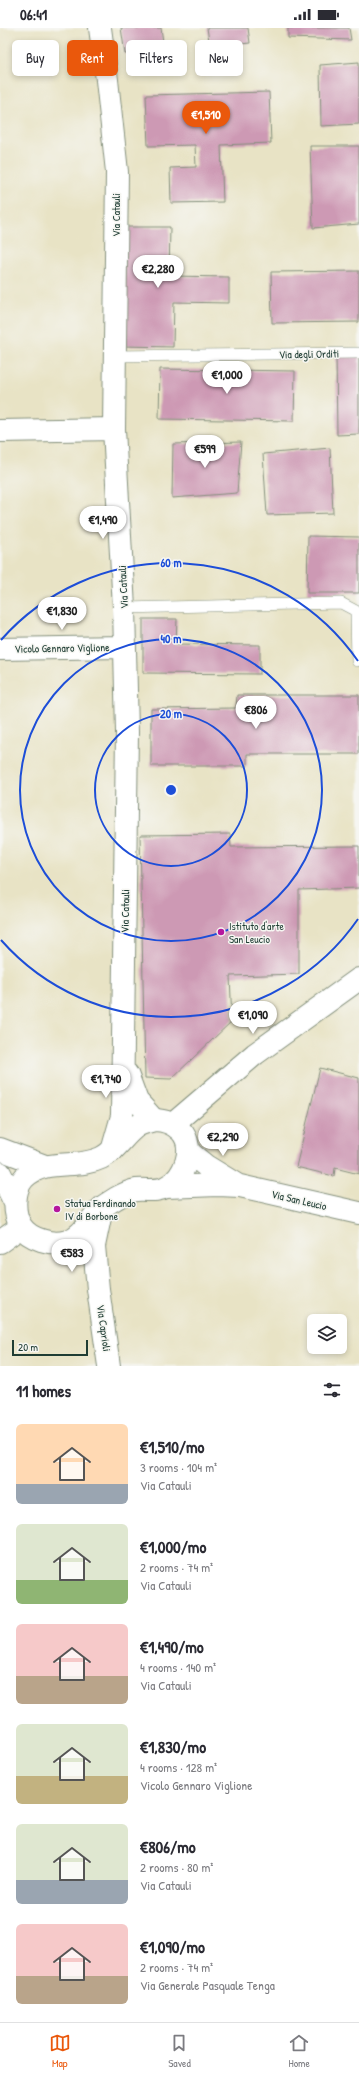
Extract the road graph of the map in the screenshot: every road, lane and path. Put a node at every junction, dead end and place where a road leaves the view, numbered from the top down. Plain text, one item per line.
1 (100, 28) edge
2 (359, 353) edge
3 (115, 356) junction
4 (114, 429) junction
5 (0, 431) edge
6 (124, 608) junction
7 (124, 647) junction
8 (0, 649) edge
9 (357, 661) dead end
10 (359, 979) edge
11 (124, 1051) junction
12 (163, 1122) junction
13 (0, 1149) edge
14 (112, 1151) junction
15 (189, 1152) junction
16 (45, 1166) junction
17 (0, 1173) edge
18 (240, 1186) junction
19 (166, 1187) junction
20 (15, 1203) junction
21 (102, 1208) junction
22 (359, 1213) edge
23 (21, 1227) junction
24 (68, 1241) junction
25 (0, 1242) edge
26 (98, 1289) junction
27 (109, 1366) edge

1 - 3 street, Via Catauli
2 - 3 lane, Via degli Orditi
3 - 4 street, Via Catauli
4 - 5 street
4 - 6 street, Via Catauli
6 - 7 street, Via Catauli
6 - 9 lane
7 - 8 street, Vicolo Gennaro Viglione
7 - 11 street, Via Catauli
10 - 12 street
11 - 12 street, Via Catauli
11 - 14 street, Via Catauli
12 - 14 street
12 - 15 street, Via Catauli
13 - 16 street
14 - 16 street
15 - 18 street, Via San Leucio
15 - 19 street
16 - 20 street
17 - 20 street
18 - 19 street, Via San Leucio
18 - 22 street, Via San Leucio
19 - 21 street, Via San Leucio
20 - 23 street
21 - 24 street, Via San Leucio
21 - 26 street, Via Caprioli
23 - 24 street
23 - 25 street
24 - 26 street, Via Caprioli
26 - 27 street, Via Caprioli

